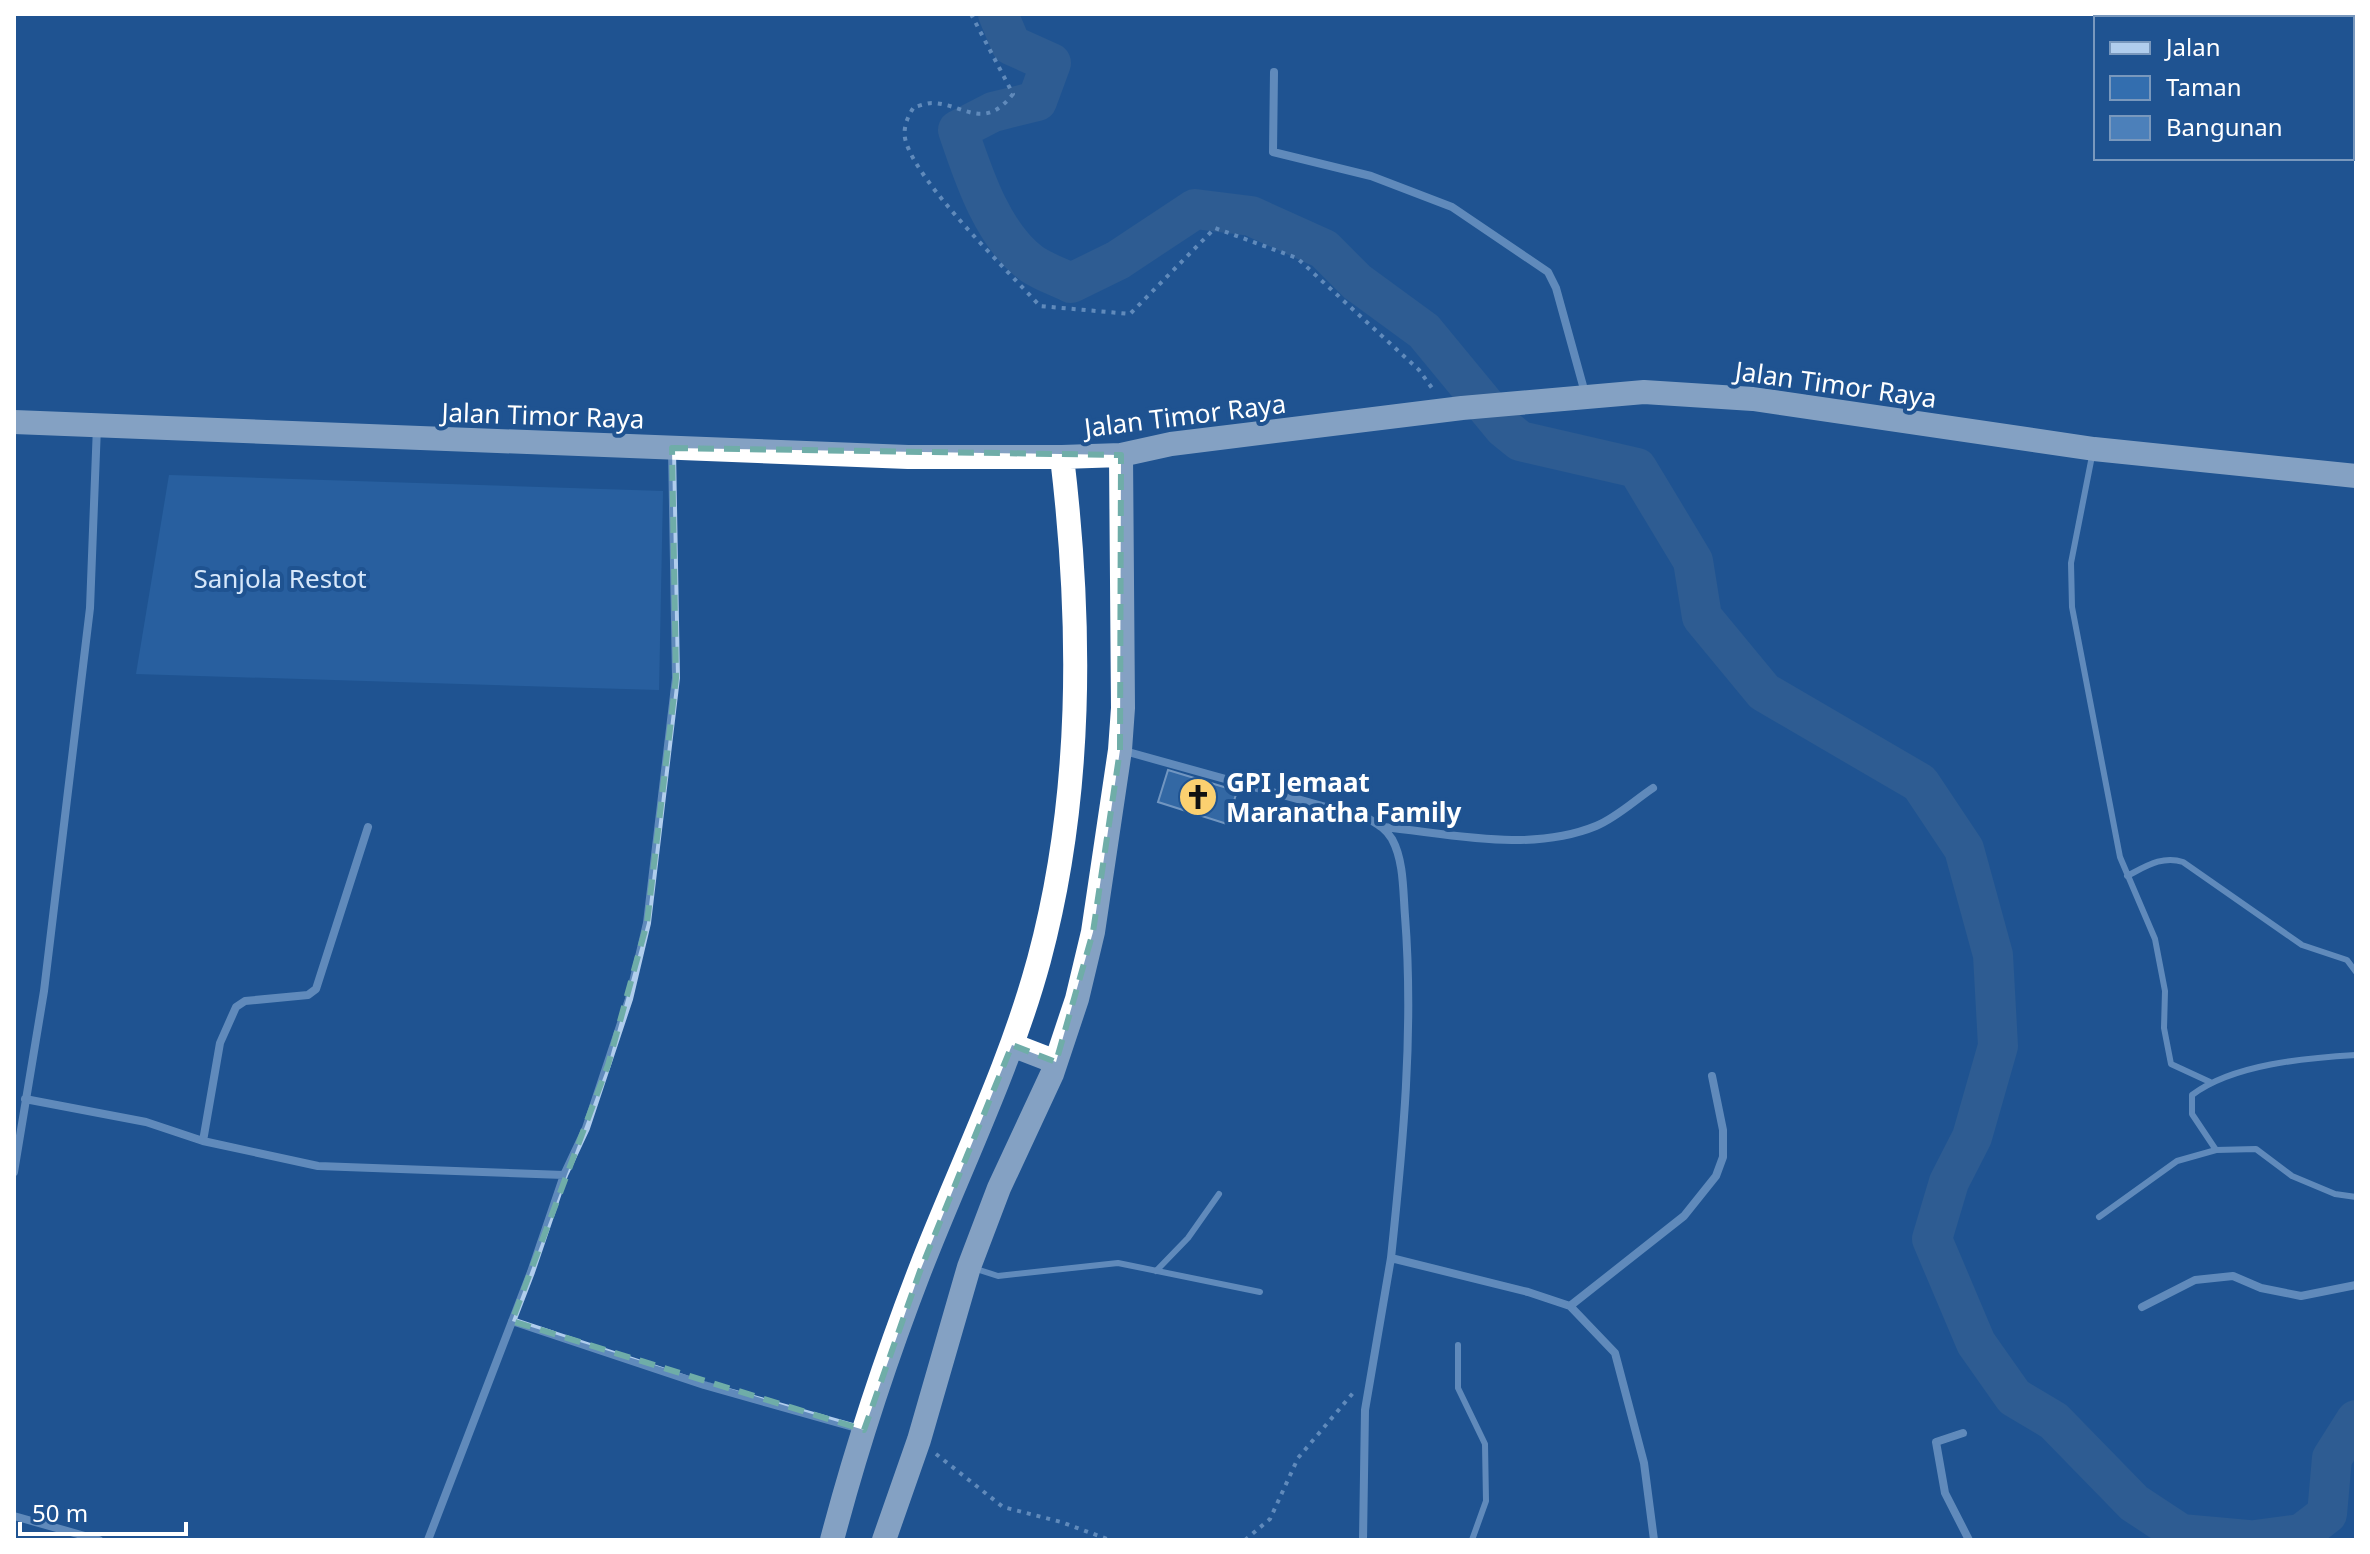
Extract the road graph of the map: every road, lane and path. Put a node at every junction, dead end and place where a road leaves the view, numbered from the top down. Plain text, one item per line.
1 (971, 14) edge
2 (1274, 72) dead end
3 (1586, 395) junction
4 (1454, 409) junction
5 (14, 422) edge
6 (97, 426) junction
7 (672, 448) junction
8 (2094, 449) junction
9 (1121, 455) junction
10 (1062, 457) junction
11 (2356, 476) edge
12 (1120, 750) junction
13 (1653, 788) dead end
14 (368, 827) dead end
15 (1383, 827) junction
16 (2127, 876) junction
17 (2356, 972) edge
18 (1012, 1045) junction
19 (2356, 1055) edge
20 (1056, 1062) junction
21 (1712, 1076) dead end
22 (2210, 1082) junction
23 (25, 1099) junction
24 (203, 1141) junction
25 (2216, 1150) junction
26 (14, 1172) edge
27 (564, 1175) junction
28 (1219, 1194) dead end
29 (2356, 1197) edge
30 (2099, 1217) dead end
31 (1391, 1258) junction
32 (969, 1267) junction
33 (1156, 1271) junction
34 (2356, 1285) edge
35 (1260, 1292) dead end
36 (1570, 1306) junction
37 (2142, 1307) dead end
38 (512, 1321) junction
39 (1458, 1345) dead end
40 (1369, 1373) junction
41 (864, 1430) junction
42 (1963, 1433) dead end
43 (919, 1440) junction
44 (14, 1516) edge
45 (99, 1540) edge
46 (428, 1540) edge
47 (832, 1540) edge
48 (884, 1540) edge
49 (1110, 1540) edge
50 (1245, 1540) edge
51 (1363, 1540) edge
52 (1472, 1540) edge
53 (1654, 1540) edge
54 (1969, 1540) edge

1 - 4 path
2 - 3 street
3 - 4 highway, Jalan Timor Raya
3 - 8 highway, Jalan Timor Raya
4 - 9 highway, Jalan Timor Raya
5 - 6 highway, Jalan Timor Raya
6 - 7 highway, Jalan Timor Raya
6 - 23 street
7 - 10 highway, Jalan Timor Raya
7 - 27 street
8 - 11 highway, Jalan Timor Raya
8 - 16 lane
9 - 10 highway, Jalan Timor Raya
9 - 12 highway
10 - 18 highway
12 - 15 street
12 - 20 highway
13 - 15 street
14 - 24 street
15 - 31 street
16 - 17 lane
16 - 22 lane
18 - 20 highway
18 - 41 highway
19 - 22 lane
20 - 32 highway
21 - 36 street
22 - 25 lane
23 - 24 street
23 - 26 street
24 - 27 street
25 - 29 lane
25 - 30 lane
27 - 38 street
28 - 33 lane
31 - 36 street
31 - 40 street
32 - 33 lane
32 - 43 highway
33 - 35 lane
34 - 37 street
36 - 53 street
38 - 41 street
38 - 46 street
39 - 52 lane
40 - 50 path
40 - 51 street
41 - 47 highway
42 - 54 street
43 - 48 highway
43 - 49 path
44 - 45 street

